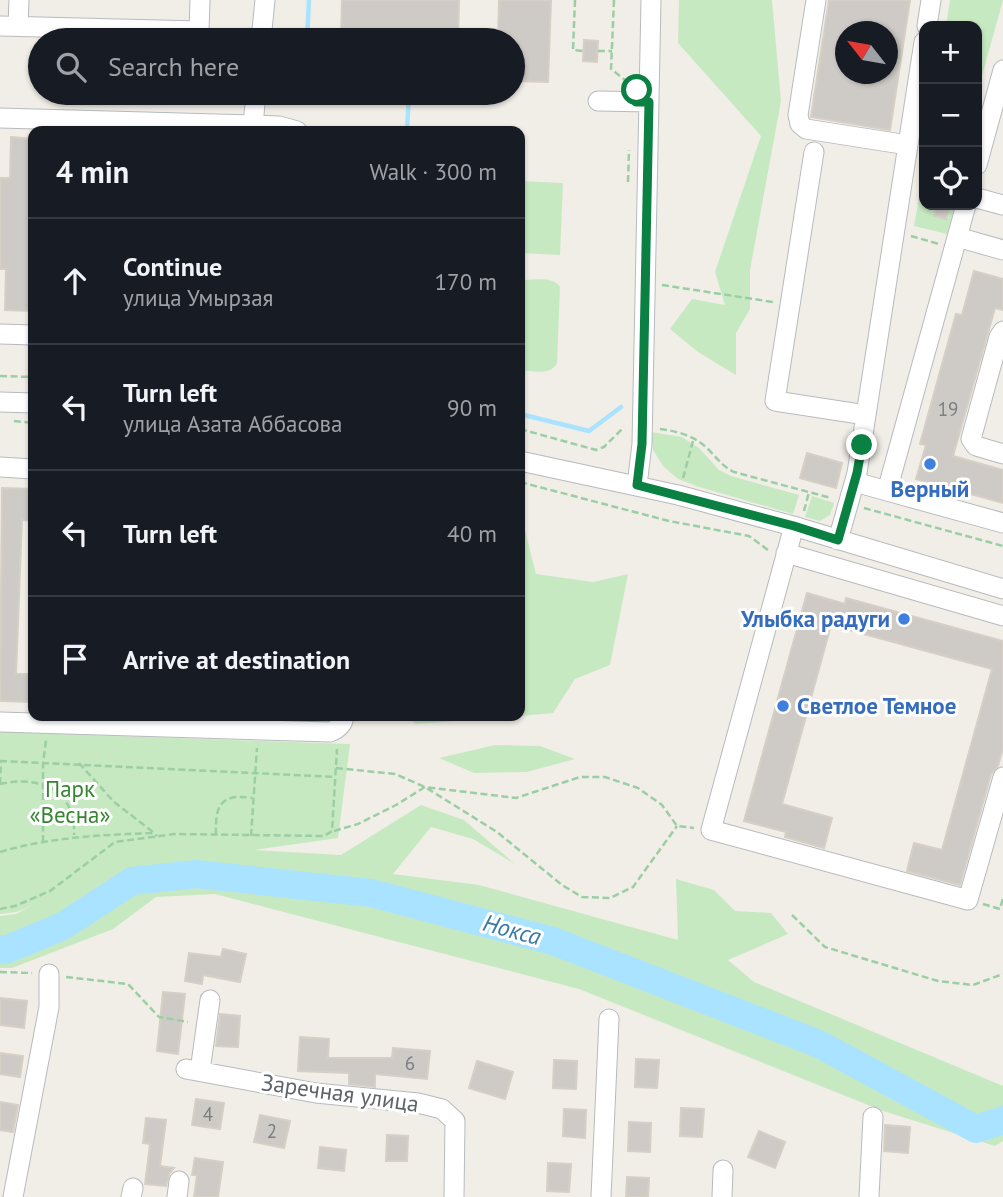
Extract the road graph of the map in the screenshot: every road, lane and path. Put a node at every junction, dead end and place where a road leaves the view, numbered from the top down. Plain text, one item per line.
1 (19, 0) edge
2 (200, 0) edge
3 (265, 0) edge
4 (575, 0) edge
5 (614, 0) edge
6 (651, 0) edge
7 (816, 0) edge
8 (931, 0) edge
9 (928, 21) edge
10 (9, 26) edge
11 (85, 28) edge
12 (199, 28) edge
13 (262, 28) edge
14 (583, 51) dead end
15 (598, 51) dead end
16 (612, 51) junction
17 (1003, 70) edge
18 (919, 74) edge
19 (598, 102) dead end
20 (643, 102) junction
21 (258, 105) edge
22 (0, 118) edge
23 (85, 126) edge
24 (262, 126) edge
25 (908, 145) junction
26 (630, 146) dead end
27 (982, 147) edge
28 (814, 152) dead end
29 (629, 193) dead end
30 (982, 199) edge
31 (1003, 205) edge
32 (965, 210) edge
33 (908, 235) dead end
34 (955, 242) junction
35 (1003, 250) edge
36 (659, 285) dead end
37 (774, 303) dead end
38 (1003, 331) edge
39 (0, 334) edge
40 (28, 335) edge
41 (0, 376) edge
42 (28, 377) edge
43 (0, 402) edge
44 (28, 403) edge
45 (866, 415) junction
46 (11, 421) dead end
47 (28, 422) edge
48 (626, 426) dead end
49 (658, 429) dead end
50 (525, 430) edge
51 (1003, 454) edge
52 (525, 462) edge
53 (0, 467) edge
54 (28, 469) edge
55 (855, 482) junction
56 (525, 483) edge
57 (637, 485) junction
58 (887, 491) junction
59 (849, 504) junction
60 (1003, 523) edge
61 (794, 526) junction
62 (838, 540) junction
63 (1003, 546) edge
64 (786, 556) junction
65 (1003, 589) edge
66 (1003, 616) edge
67 (114, 721) edge
68 (344, 721) edge
69 (0, 722) edge
70 (48, 724) junction
71 (259, 730) junction
72 (0, 761) edge
73 (43, 764) junction
74 (79, 764) junction
75 (256, 774) junction
76 (335, 777) junction
77 (1003, 777) edge
78 (0, 784) edge
79 (43, 785) junction
80 (425, 787) junction
81 (253, 798) junction
82 (332, 831) junction
83 (155, 834) junction
84 (216, 835) junction
85 (251, 836) junction
86 (74, 837) junction
87 (43, 842) junction
88 (0, 852) edge
89 (1003, 898) edge
90 (968, 900) junction
91 (0, 909) edge
92 (792, 915) dead end
93 (0, 972) edge
94 (49, 974) junction
95 (1003, 974) edge
96 (210, 1000) dead end
97 (609, 1019) dead end
98 (206, 1024) junction
99 (873, 1117) dead end
100 (723, 1170) dead end
101 (13, 1197) edge
102 (454, 1197) edge
103 (601, 1197) edge
104 (722, 1197) edge
105 (869, 1197) edge

1 - 10 street
2 - 12 street
3 - 13 street
4 - 14 path
5 - 16 path
6 - 20 street
7 - 25 street
8 - 9 street
10 - 11 street
15 - 16 path
16 - 20 path
17 - 27 street
18 - 25 street
19 - 20 street
20 - 57 street
21 - 24 street
22 - 23 street
25 - 45 street
26 - 29 path
28 - 45 street
30 - 31 street
32 - 34 street
33 - 34 path
34 - 35 street
34 - 58 street
36 - 37 path
38 - 51 street
39 - 40 street
41 - 42 path
43 - 44 street
45 - 55 street
46 - 47 path
48 - 50 path
49 - 59 path
52 - 57 street
53 - 54 street
55 - 58 street
55 - 59 street
56 - 64 path
57 - 61 street
58 - 60 street
59 - 62 street
59 - 63 path
61 - 62 street
61 - 64 street
62 - 65 street
64 - 66 street
64 - 90 street
67 - 70 street
67 - 71 street
68 - 71 street
69 - 70 street
70 - 73 path
71 - 75 path
72 - 73 path
72 - 78 path
73 - 74 path
73 - 79 path
74 - 75 path
74 - 83 path
75 - 76 path
75 - 81 path
76 - 80 path
76 - 82 path
77 - 90 street
78 - 79 path
79 - 86 path
79 - 87 path
80 - 80 path
80 - 82 path
81 - 84 path
81 - 85 path
82 - 85 path
83 - 84 path
83 - 86 path
83 - 91 path
84 - 85 path
86 - 87 path
87 - 88 path
89 - 90 path
92 - 95 path
93 - 94 path
94 - 98 path
94 - 101 street
96 - 98 street
97 - 103 street
98 - 102 street, Заречная улица
99 - 105 street
100 - 104 street

